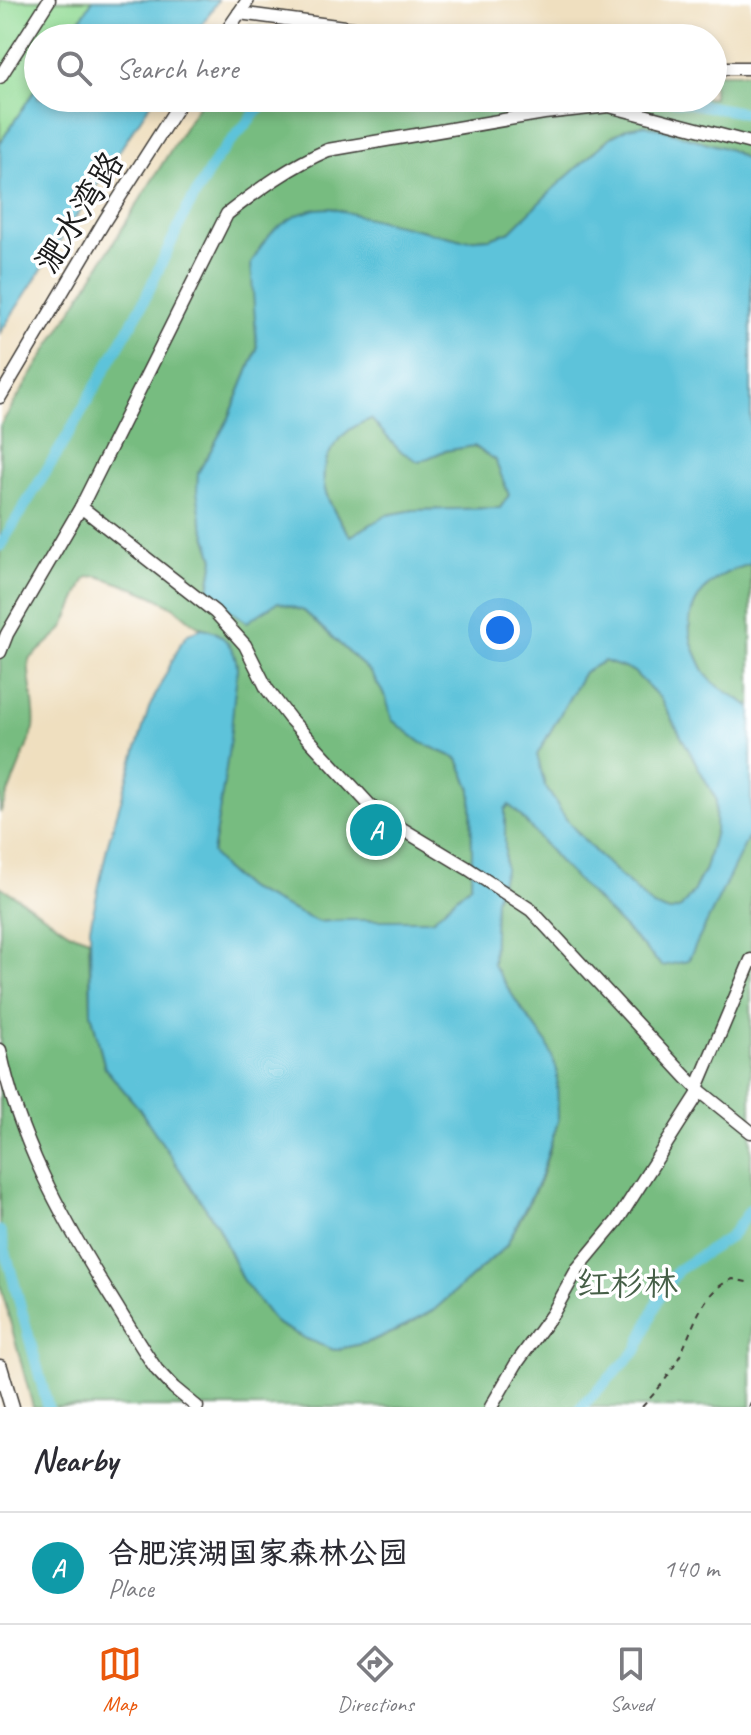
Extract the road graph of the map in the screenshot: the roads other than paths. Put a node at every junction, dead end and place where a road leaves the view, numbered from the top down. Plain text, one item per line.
1 (49, 0) edge
2 (248, 0) edge
3 (239, 13) junction
4 (34, 24) edge
5 (232, 24) edge
6 (322, 24) edge
7 (24, 39) edge
8 (727, 68) edge
9 (751, 68) edge
10 (0, 77) edge
11 (174, 112) edge
12 (550, 112) edge
13 (641, 112) edge
14 (751, 143) edge
15 (0, 397) edge
16 (81, 507) junction
17 (0, 652) edge
18 (751, 960) edge
19 (0, 1050) edge
20 (699, 1089) junction
21 (751, 1132) edge
22 (0, 1367) edge
23 (12, 1407) edge
24 (197, 1407) edge
25 (491, 1407) edge

1 - 4 street
2 - 3 street
3 - 5 street
3 - 6 street
7 - 10 street
8 - 9 street
11 - 15 street, 淝水湾路
12 - 16 street
13 - 14 street
16 - 17 street
16 - 20 street
18 - 20 street
19 - 24 street
20 - 21 street
20 - 25 street
22 - 23 main road

